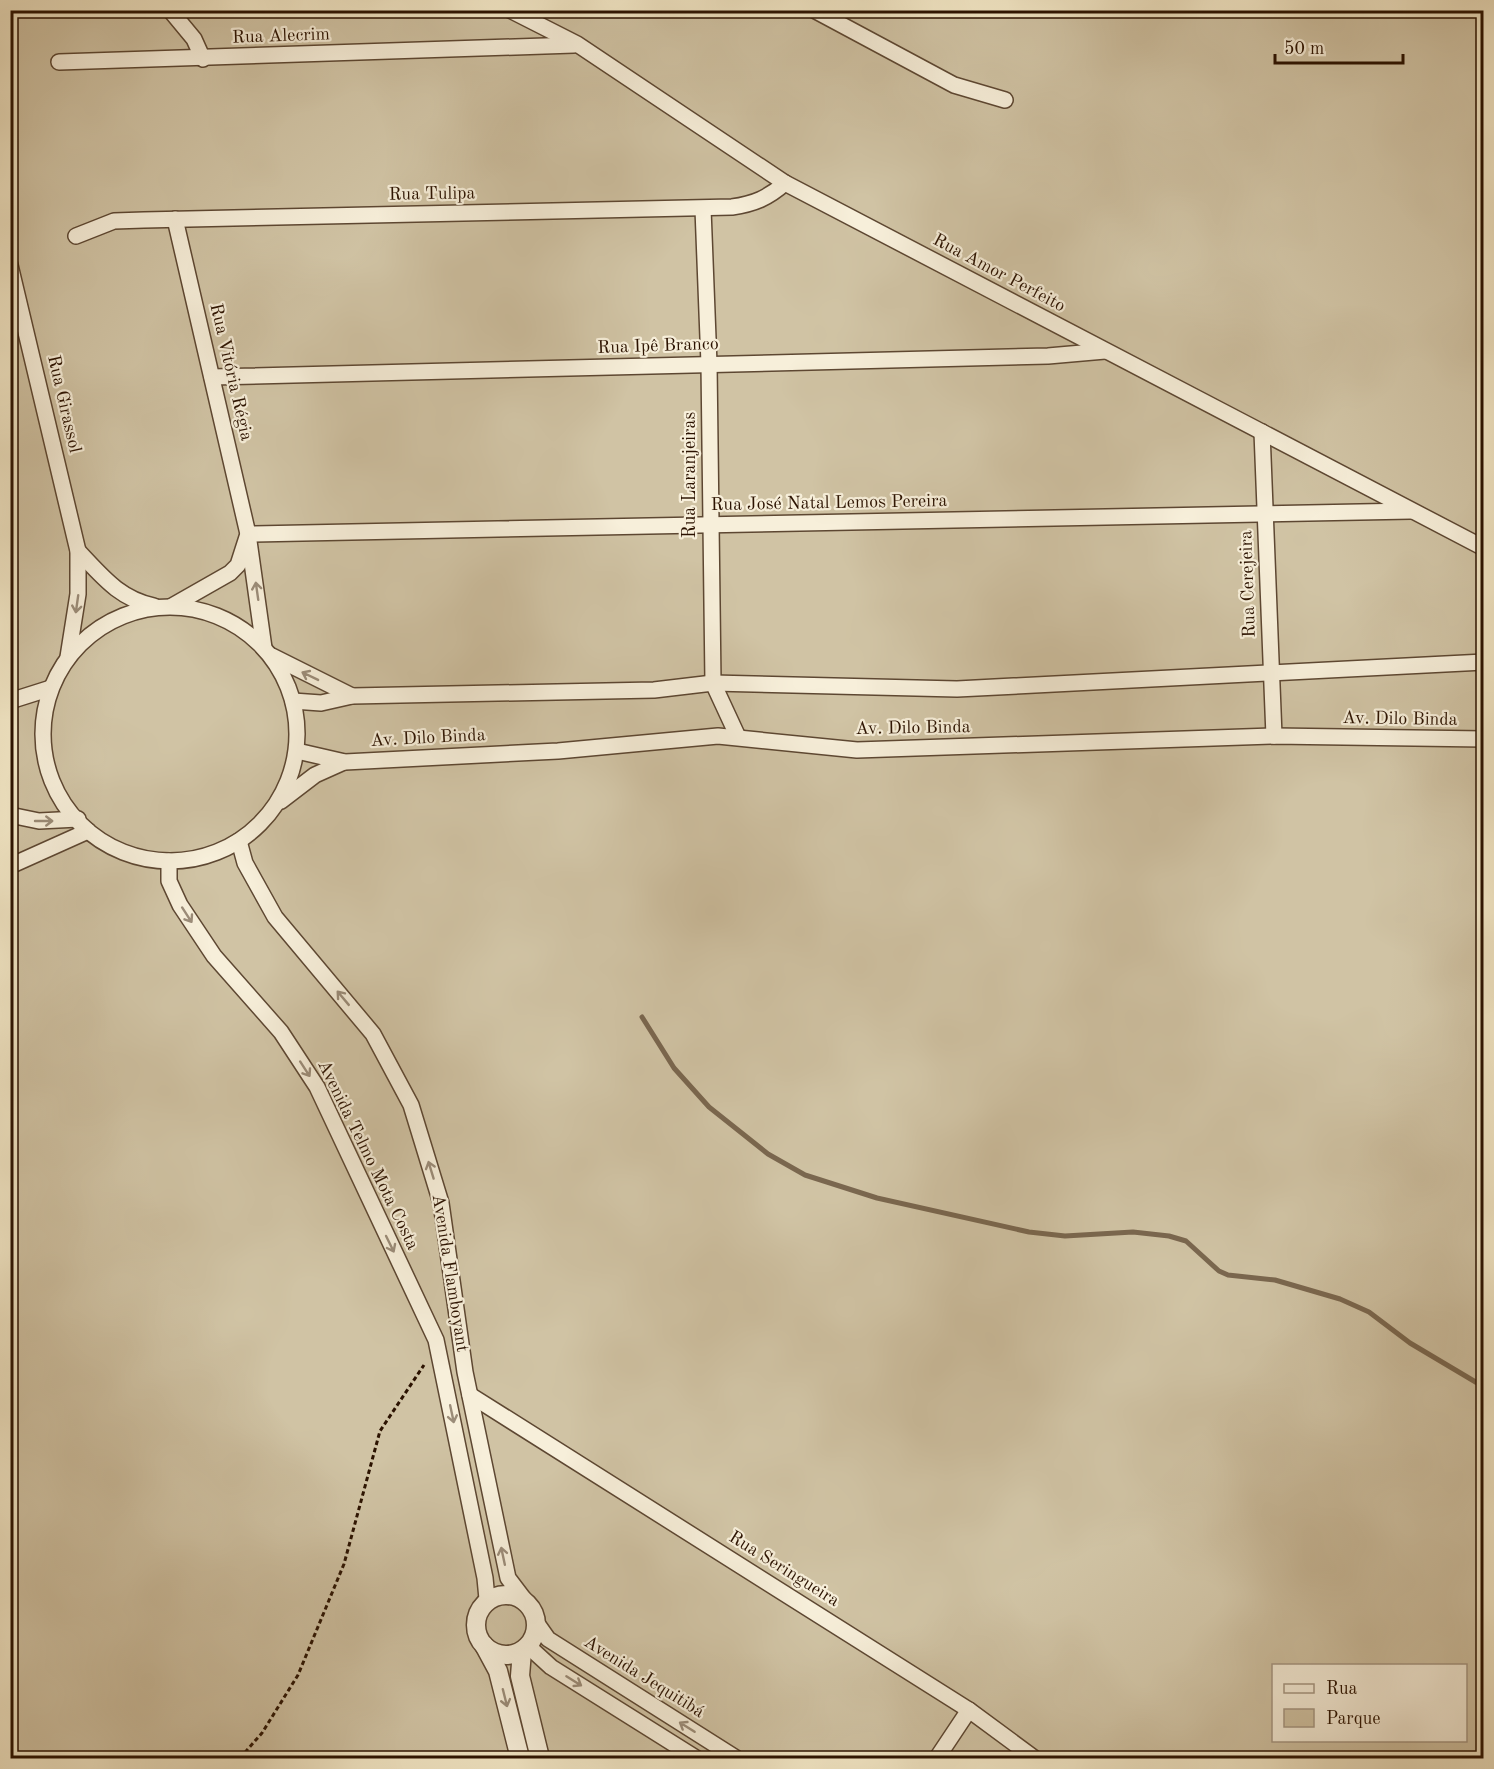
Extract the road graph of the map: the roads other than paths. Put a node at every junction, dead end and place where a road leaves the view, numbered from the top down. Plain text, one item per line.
1 (170, 10) edge
2 (510, 10) edge
3 (814, 10) edge
4 (577, 44) junction
5 (203, 59) junction
6 (59, 62) dead end
7 (1005, 100) dead end
8 (785, 183) junction
9 (703, 208) junction
10 (175, 219) junction
11 (76, 236) dead end
12 (10, 265) edge
13 (1106, 351) junction
14 (709, 364) junction
15 (212, 377) junction
16 (1262, 432) junction
17 (1411, 511) junction
18 (1265, 514) junction
19 (709, 525) junction
20 (248, 534) junction
21 (1484, 548) edge
22 (78, 551) junction
23 (166, 607) junction
24 (266, 651) junction
25 (68, 657) junction
26 (1484, 662) edge
27 (1271, 672) junction
28 (713, 683) junction
29 (51, 688) junction
30 (352, 696) junction
31 (10, 701) edge
32 (292, 701) junction
33 (1274, 735) junction
34 (738, 737) junction
35 (1484, 739) edge
36 (297, 751) junction
37 (345, 762) junction
38 (273, 809) junction
39 (10, 815) edge
40 (83, 825) junction
41 (239, 841) junction
42 (169, 861) junction
43 (10, 866) edge
44 (438, 1350) joint
45 (470, 1395) junction
46 (508, 1420) junction
47 (477, 1433) junction
48 (457, 1437) junction
49 (485, 1605) junction
50 (533, 1615) junction
51 (483, 1644) junction
52 (525, 1648) junction
53 (969, 1710) junction
54 (520, 1758) edge
55 (540, 1758) edge
56 (696, 1758) edge
57 (736, 1758) edge
58 (937, 1758) edge
59 (1034, 1758) edge

1 - 5 street
2 - 4 street, Rua Amor Perfeito
3 - 7 street
4 - 5 street, Rua Alecrim
4 - 8 street, Rua Amor Perfeito
5 - 6 street, Rua Alecrim
8 - 9 street, Rua Tulipa
8 - 13 street, Rua Amor Perfeito
9 - 10 street, Rua Tulipa
9 - 14 street, Rua Laranjeiras
10 - 11 street, Rua Tulipa
10 - 15 street, Rua Vitória Régia
12 - 22 street, Rua Girassol
13 - 14 street, Rua Ipê Branco
13 - 16 street, Rua Amor Perfeito
14 - 15 street, Rua Ipê Branco
14 - 19 street, Rua Laranjeiras
15 - 20 street, Rua Vitória Régia
16 - 17 street, Rua Amor Perfeito
16 - 18 street, Rua Cerejeira
17 - 18 street, Rua José Natal Lemos Pereira
17 - 21 street, Rua Amor Perfeito
18 - 19 street, Rua José Natal Lemos Pereira
18 - 27 street, Rua Cerejeira
19 - 20 street, Rua José Natal Lemos Pereira
19 - 28 street, Rua Laranjeiras
20 - 23 street
24 -> 20 street, Rua Vitória Régia
22 - 23 street
22 -> 25 street, Rua Girassol
23 - 24 street
23 - 25 street
30 -> 24 street
24 - 32 street
25 - 29 street
26 - 27 street
27 - 28 street
27 - 33 street, Rua Cerejeira
28 - 30 street
28 - 34 street, Rua Laranjeiras
29 - 31 street
29 - 40 street
30 - 32 street
32 - 36 street
33 - 34 street, Av. Dilo Binda
33 - 35 street, Av. Dilo Binda
34 - 37 street, Av. Dilo Binda
36 - 37 street
36 - 38 street
37 - 38 street
38 - 41 street
39 -> 40 street
40 - 42 street
40 - 43 street
41 - 42 street
45 -> 41 street, Avenida Flamboyant
42 -> 44 street, Avenida Telmo Mota Costa
44 -> 48 street, Avenida Flamboyant
45 - 46 street, Rua Seringueira
45 - 47 street, Avenida Flamboyant
46 - 47 street
46 - 53 street, Rua Seringueira
47 - 48 street
50 -> 47 street, Avenida Flamboyant
48 - 49 street, Avenida Flamboyant
49 - 50 street
49 - 51 street
50 - 52 street
57 -> 50 street, Avenida Jequitibá
51 - 52 street
51 -> 54 street
52 - 55 street
52 -> 56 street
53 - 58 street
53 - 59 street, Rua Seringueira

